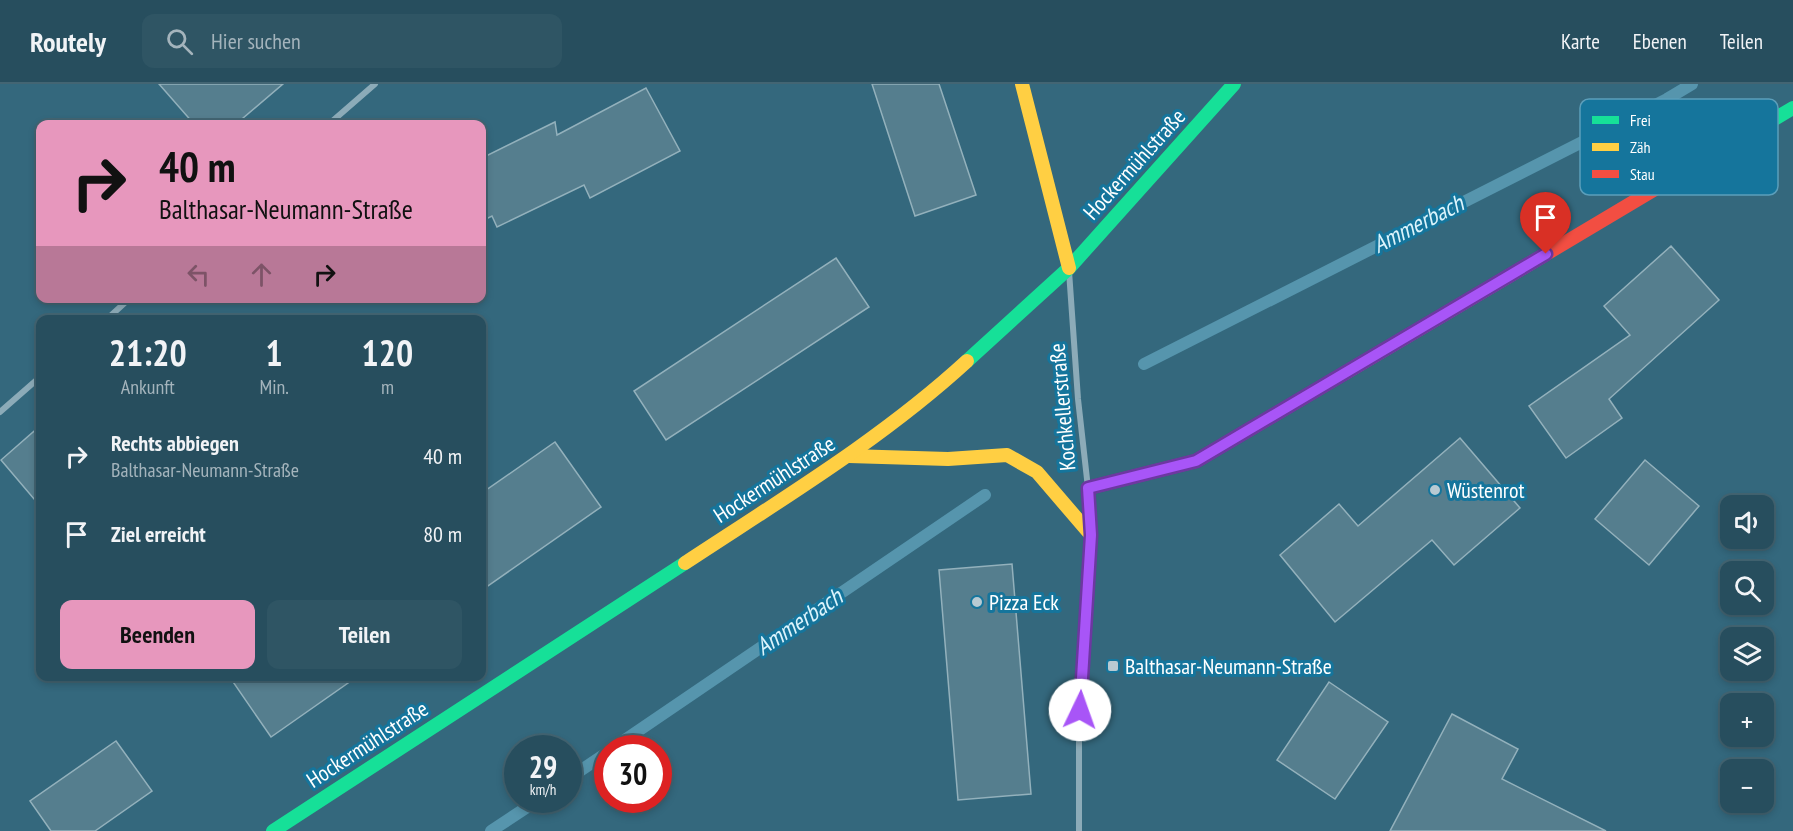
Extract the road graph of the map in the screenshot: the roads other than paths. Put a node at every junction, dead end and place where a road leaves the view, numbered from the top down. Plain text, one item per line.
1 (375, 84) edge
2 (1022, 84) edge
3 (1234, 84) edge
4 (1793, 108) edge
5 (1778, 117) edge
6 (334, 120) edge
7 (1646, 195) edge
8 (1069, 268) junction
9 (125, 303) edge
10 (111, 315) edge
11 (36, 380) edge
12 (0, 412) edge
13 (849, 456) junction
14 (1088, 488) junction
15 (1091, 535) junction
16 (273, 831) edge
17 (1079, 831) edge

1 - 6 street
2 - 8 street
3 - 8 street, Hockermühlstraße
4 - 5 street
7 - 14 street
8 - 13 street, Hockermühlstraße
8 - 14 street, Kochkellerstraße
9 - 10 street
11 - 12 street
13 - 15 street
13 - 16 street, Hockermühlstraße
14 - 15 street, Kochkellerstraße
15 - 17 street, Kochkellerstraße

